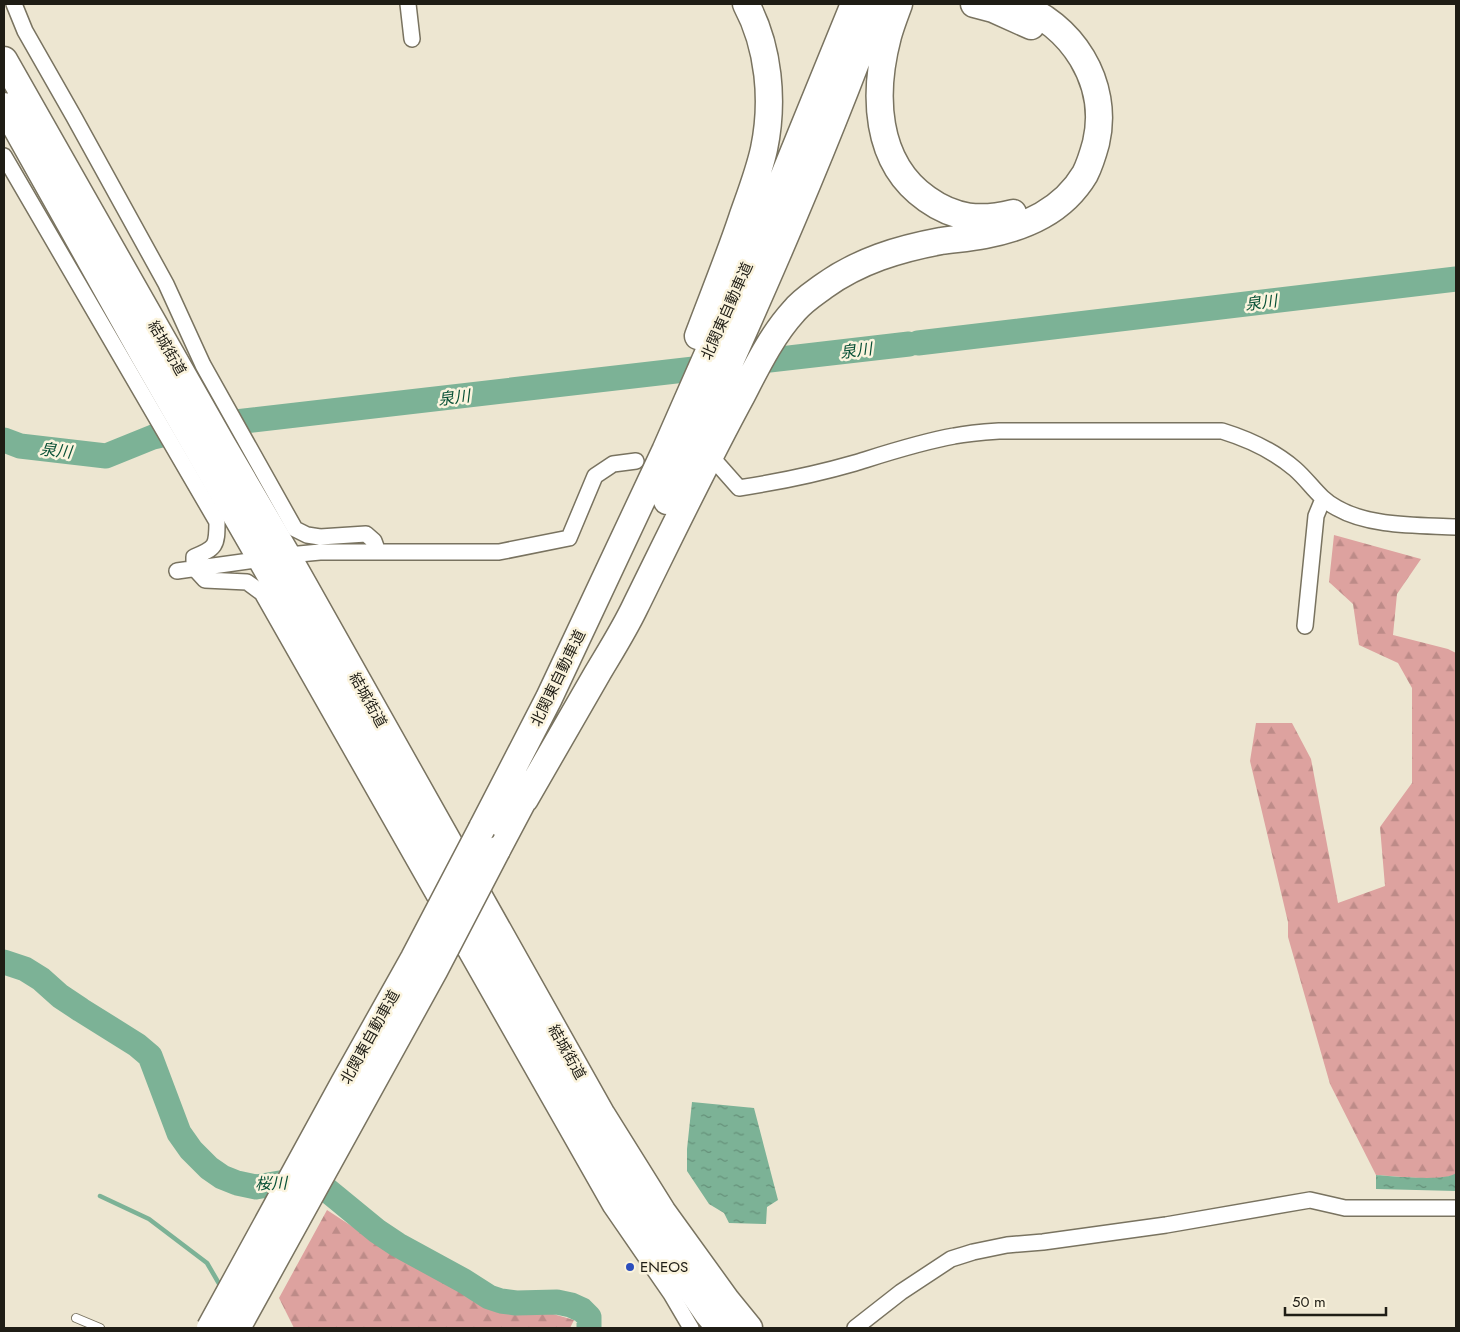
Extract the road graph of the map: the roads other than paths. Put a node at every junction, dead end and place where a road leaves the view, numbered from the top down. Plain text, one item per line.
1 (14, 4) edge
2 (408, 4) edge
3 (746, 4) edge
4 (854, 4) edge
5 (878, 4) edge
6 (898, 4) edge
7 (974, 4) edge
8 (1015, 4) edge
9 (412, 39) dead end
10 (6, 63) edge
11 (4, 106) edge
12 (4, 156) edge
13 (85, 273) junction
14 (702, 349) junction
15 (188, 408) junction
16 (210, 446) junction
17 (707, 452) junction
18 (651, 455) junction
19 (1323, 499) junction
20 (1456, 527) edge
21 (378, 552) junction
22 (287, 555) junction
23 (261, 559) junction
24 (194, 568) junction
25 (177, 571) dead end
26 (1305, 626) dead end
27 (1456, 1208) edge
28 (76, 1318) dead end
29 (100, 1328) edge
30 (210, 1328) edge
31 (237, 1328) edge
32 (691, 1328) edge
33 (720, 1328) edge
34 (749, 1328) edge
35 (855, 1328) edge

1 - 15 street
2 - 9 street
3 - 14 highway
4 - 14 highway, 北関東自動車道
5 - 17 highway, 北関東自動車道
6 - 7 highway
8 - 17 highway
10 - 15 highway, 結城街道
11 - 13 highway, 結城街道
12 - 13 street
13 - 15 highway, 結城街道
14 - 18 highway, 北関東自動車道
15 - 16 highway, 結城街道
15 - 16 street
16 - 21 street
16 - 22 highway, 結城街道
16 - 23 highway, 結城街道
16 - 24 street
17 - 19 street
17 - 31 highway, 北関東自動車道, bridge
18 - 21 street
18 - 30 highway, 北関東自動車道, bridge
19 - 20 street
19 - 26 street
21 - 22 street
22 - 23 street
22 - 34 highway, 結城街道
23 - 24 street
23 - 33 highway, 結城街道
24 - 25 street
24 - 32 street
27 - 35 street
28 - 29 lane

